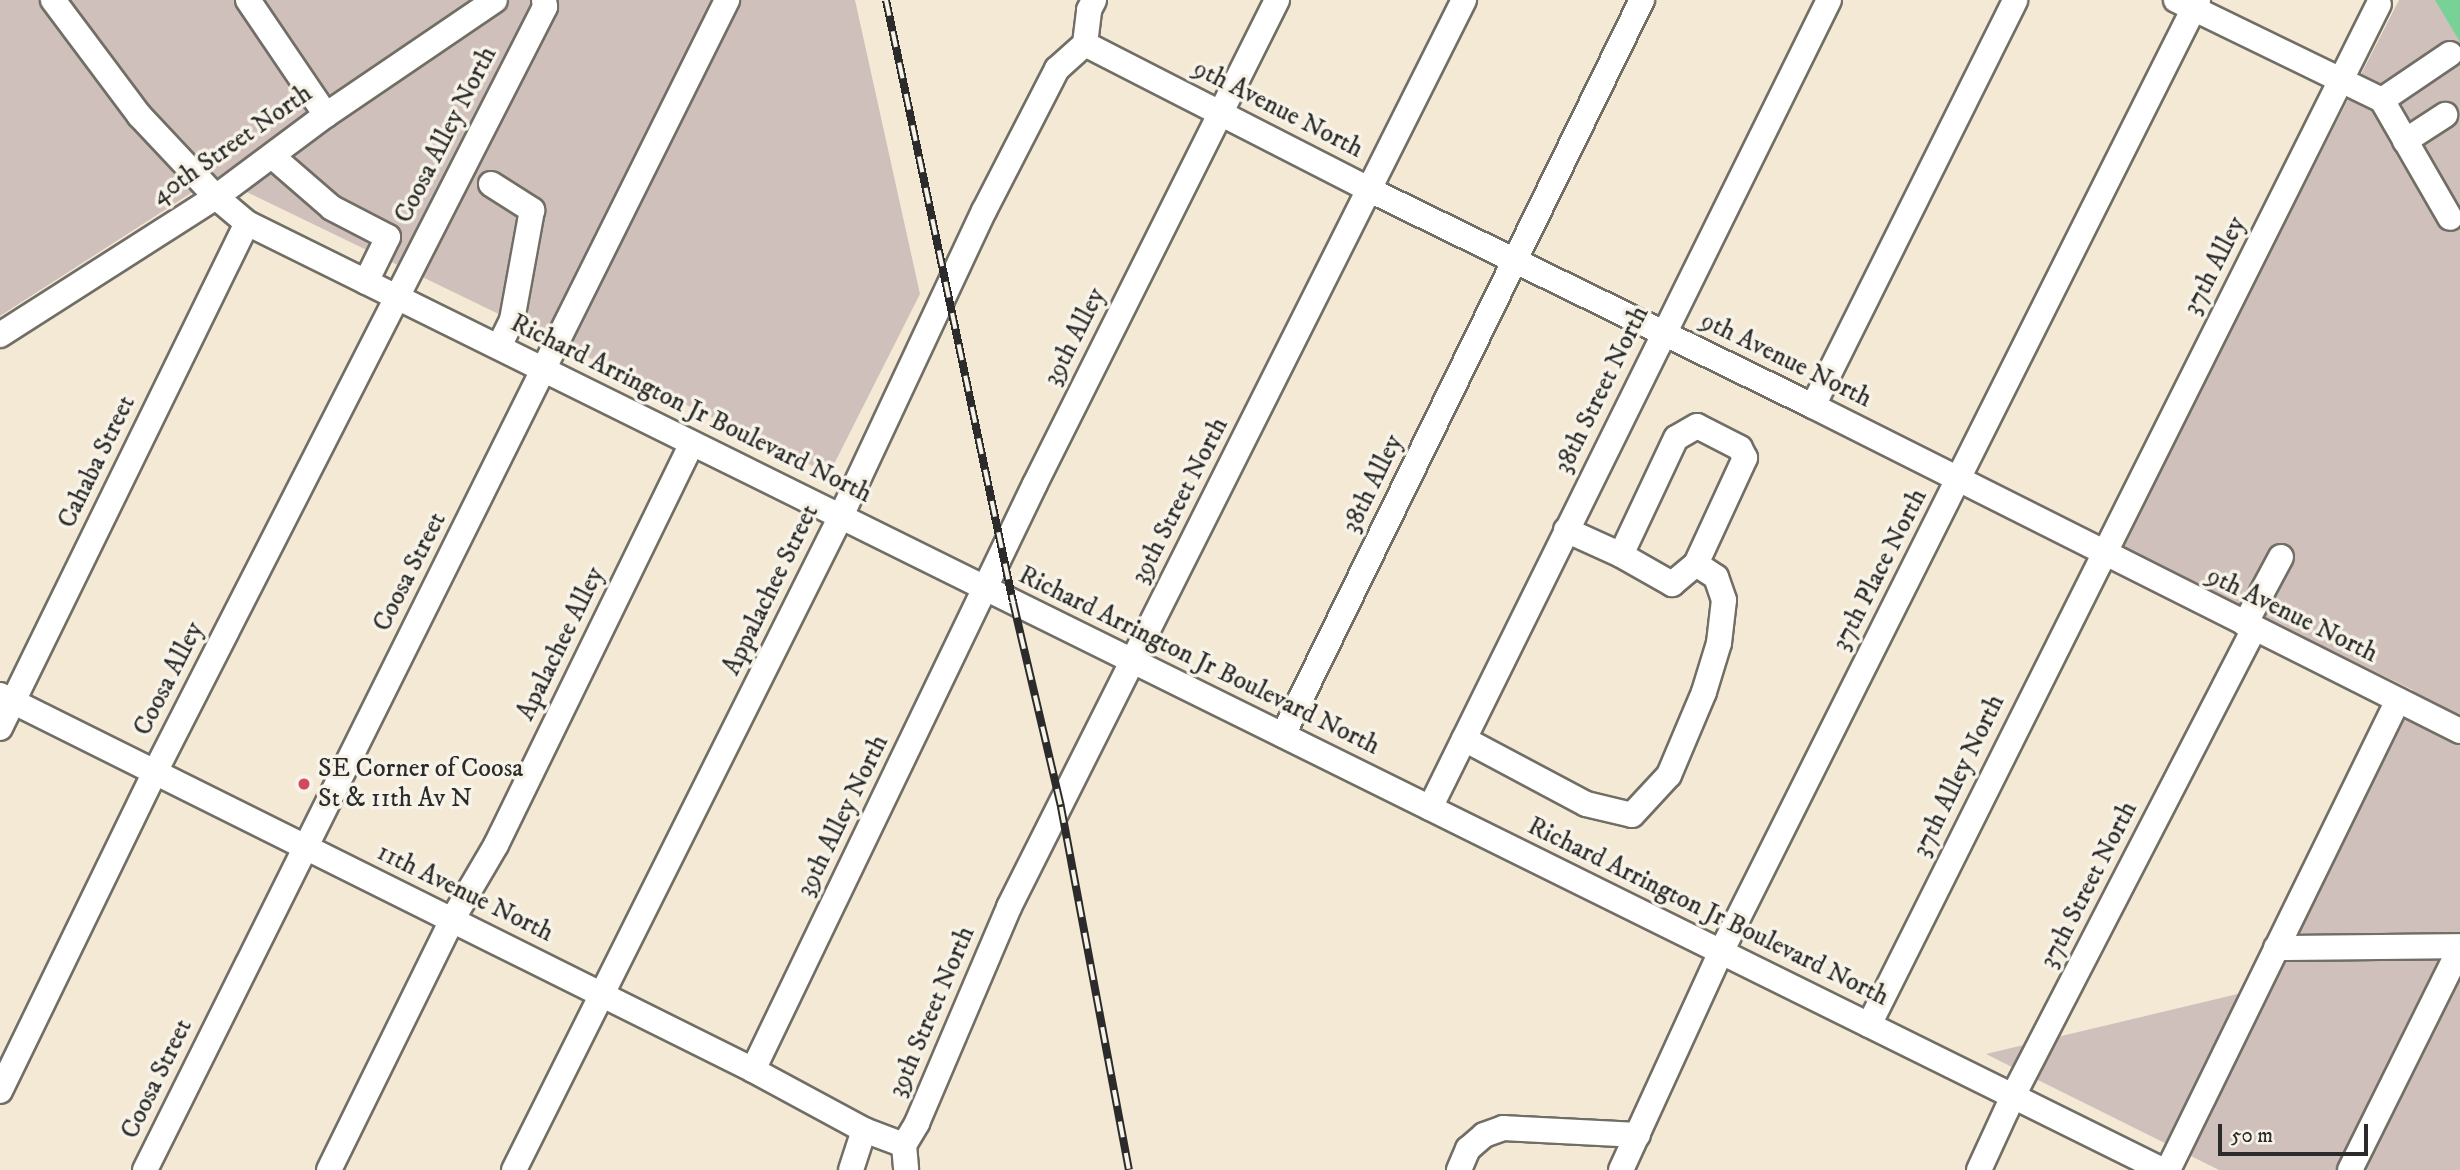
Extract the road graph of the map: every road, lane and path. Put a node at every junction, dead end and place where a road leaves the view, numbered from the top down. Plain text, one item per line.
1 (53, 0) edge
2 (248, 0) edge
3 (495, 0) edge
4 (544, 0) edge
5 (727, 0) edge
6 (1094, 0) edge
7 (1277, 0) edge
8 (1464, 0) edge
9 (1642, 0) edge
10 (1829, 0) edge
11 (2015, 0) edge
12 (2189, 3) edge
13 (2379, 4) dead end
14 (1084, 44) junction
15 (2450, 54) dead end
16 (2342, 82) junction
17 (2382, 100) junction
18 (1221, 113) junction
19 (2445, 115) dead end
20 (326, 116) junction
21 (2405, 141) junction
22 (272, 156) junction
23 (491, 184) dead end
24 (1370, 190) junction
25 (216, 197) junction
26 (2449, 218) dead end
27 (247, 223) junction
28 (1516, 260) junction
29 (366, 282) junction
30 (397, 297) junction
31 (1663, 333) junction
32 (0, 335) edge
33 (499, 348) junction
34 (545, 370) junction
35 (1813, 406) junction
36 (692, 443) junction
37 (1958, 481) junction
38 (841, 516) junction
39 (1566, 530) junction
40 (2103, 554) junction
41 (1621, 555) junction
42 (2281, 557) dead end
43 (1696, 564) junction
44 (987, 589) junction
45 (2249, 626) junction
46 (1133, 661) junction
47 (7, 698) edge
48 (2398, 700) junction
49 (0, 728) edge
50 (2460, 731) edge
51 (1283, 735) junction
52 (1464, 739) junction
53 (155, 772) junction
54 (1430, 808) junction
55 (306, 847) junction
56 (452, 920) junction
57 (2460, 947) edge
58 (2276, 948) junction
59 (1721, 952) junction
60 (604, 996) junction
61 (1869, 1025) junction
62 (752, 1070) junction
63 (0, 1091) edge
64 (2013, 1096) junction
65 (864, 1130) junction
66 (1637, 1135) junction
67 (904, 1145) junction
68 (1982, 1169) edge
69 (145, 1170) edge
70 (330, 1170) edge
71 (514, 1170) edge
72 (851, 1170) edge
73 (906, 1170) edge
74 (1459, 1170) edge
75 (1621, 1170) edge
76 (2162, 1170) edge
77 (2168, 1170) edge
78 (2350, 1170) edge

1 - 25 street, Richard Arrington Jr Boulevard North
2 - 20 street
3 - 20 street, 40th Street North
4 - 30 street, Coosa Alley North
5 - 34 street, Coosa Street
6 - 14 street
7 - 18 street
8 - 24 street, 39th Street North
9 - 28 street, 38th Alley
10 - 31 street, 38th Street North
11 - 35 street
12 - 16 street
12 - 37 street, 37th Place North
13 - 16 street, 37th Alley
14 - 18 street, 9th Avenue North
14 - 38 street, Appalachee Street
15 - 17 street
16 - 17 street
16 - 40 street, 37th Alley
17 - 21 street
18 - 24 street, 9th Avenue North
18 - 44 street, 39th Alley
19 - 21 street
20 - 22 street, 40th Street North
21 - 26 street
22 - 25 street, 40th Street North
22 - 29 street
23 - 33 street
24 - 28 street, 9th Avenue North
24 - 46 street, 39th Street North
25 - 27 street, Richard Arrington Jr Boulevard North
25 - 32 street, 40th Street North
27 - 29 street, Richard Arrington Jr Boulevard North
27 - 47 street, Cahaba Street
28 - 31 street, 9th Avenue North
28 - 51 street, 38th Alley
29 - 30 street, Richard Arrington Jr Boulevard North
30 - 33 street, Richard Arrington Jr Boulevard North
30 - 53 street, Coosa Alley
31 - 35 street, 9th Avenue North
31 - 39 street, 38th Street North
33 - 34 street, Richard Arrington Jr Boulevard North
34 - 36 street, Richard Arrington Jr Boulevard North
34 - 55 street, Coosa Street
35 - 37 street, 9th Avenue North
36 - 38 street, Richard Arrington Jr Boulevard North
36 - 56 street, Apalachee Alley
37 - 40 street, 9th Avenue North
37 - 59 street, 37th Place North
38 - 44 street, Richard Arrington Jr Boulevard North
38 - 60 street, Appalachee Street
39 - 41 street
39 - 52 street, 38th Street North
40 - 45 street, 9th Avenue North
40 - 61 street, 37th Alley North
41 - 43 street
41 - 43 street
42 - 45 street, 37th Street North
43 - 52 street
44 - 46 street, Richard Arrington Jr Boulevard North
44 - 62 street, 39th Alley North
45 - 48 street, 9th Avenue North
45 - 64 street, 37th Street North
46 - 51 street, Richard Arrington Jr Boulevard North
46 - 67 street, 39th Street North
47 - 49 street, Cahaba Street
47 - 53 street, 11th Avenue North
48 - 50 street, 9th Avenue North
48 - 58 street
51 - 54 street, Richard Arrington Jr Boulevard North
52 - 54 street, 38th Street North
53 - 55 street, 11th Avenue North
53 - 63 street, Coosa Alley
54 - 59 street, Richard Arrington Jr Boulevard North
55 - 56 street, 11th Avenue North
55 - 69 street, Coosa Street
56 - 60 street, 11th Avenue North
56 - 70 street, Apalachee Alley
57 - 58 street
57 - 78 street
58 - 77 street
59 - 61 street, Richard Arrington Jr Boulevard North
59 - 66 street, 37th Place North
60 - 62 street, 11th Avenue North
60 - 71 street, Appalachee Street
61 - 64 street, Richard Arrington Jr Boulevard North
62 - 65 street, 11th Avenue North
64 - 68 street, 37th Street North
64 - 76 street, Richard Arrington Jr Boulevard North
65 - 67 street, 11th Avenue North
65 - 72 street
66 - 74 street
66 - 75 street, 37th Place North
67 - 73 street

